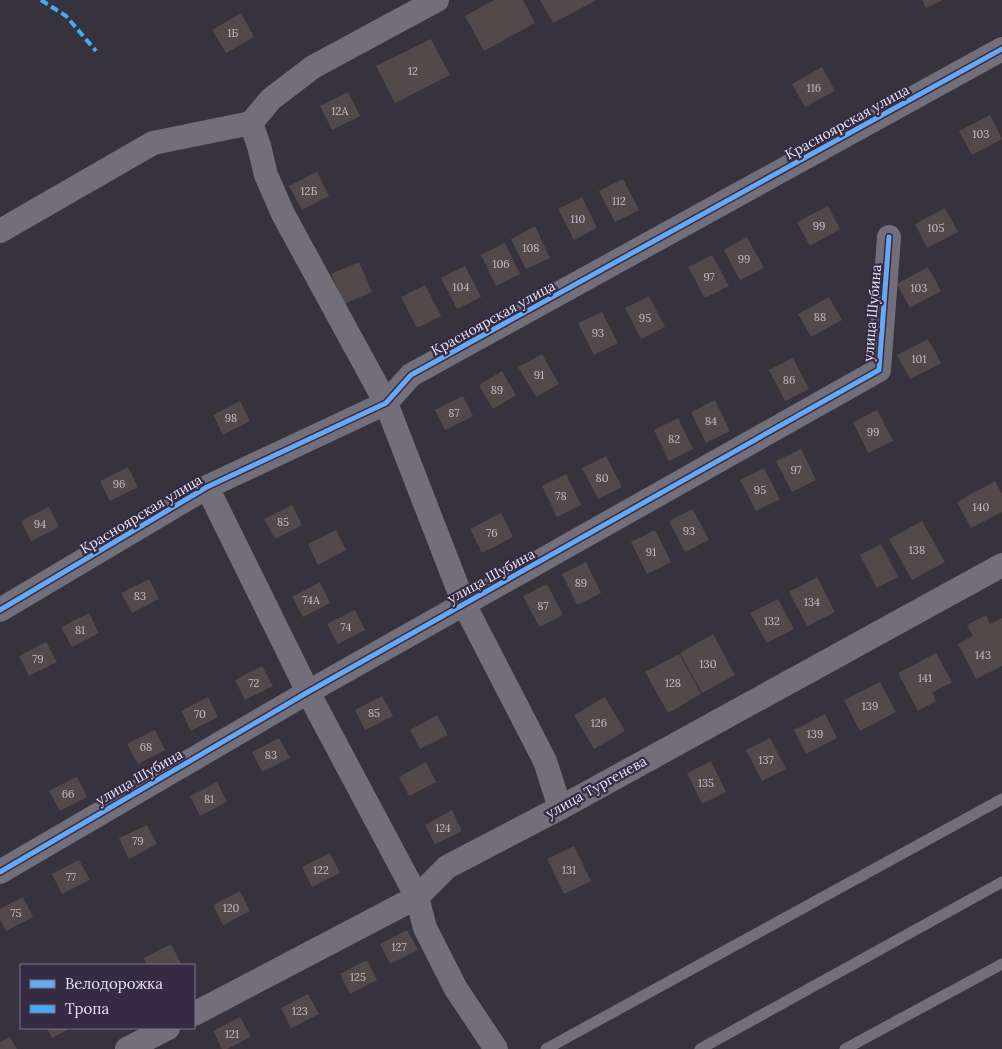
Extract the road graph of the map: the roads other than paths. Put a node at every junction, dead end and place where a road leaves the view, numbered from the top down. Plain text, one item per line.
1 (437, 0) edge
2 (1002, 49) edge
3 (251, 123) junction
4 (0, 231) edge
5 (889, 237) dead end
6 (386, 403) junction
7 (207, 487) junction
8 (1002, 564) edge
9 (464, 604) junction
10 (0, 610) edge
11 (308, 692) junction
12 (1002, 799) edge
13 (560, 808) junction
14 (0, 872) edge
15 (1002, 882) edge
16 (417, 897) junction
17 (1002, 964) edge
18 (195, 1013) edge
19 (166, 1029) edge
20 (127, 1049) edge
21 (496, 1049) edge
22 (546, 1049) edge
23 (700, 1049) edge
24 (845, 1049) edge

1 - 3 street
2 - 6 street, Красноярская улица
3 - 4 street
3 - 6 street
5 - 9 street, улица Шубина
6 - 7 street, Красноярская улица
6 - 9 street
7 - 10 street, Красноярская улица
7 - 11 street
8 - 13 street, улица Тургенева
9 - 11 street, улица Шубина
9 - 13 street
11 - 14 street, улица Шубина
11 - 16 street
12 - 22 lane
13 - 16 street, улица Тургенева
15 - 23 lane
16 - 18 street, улица Тургенева
16 - 21 street
17 - 24 lane
19 - 20 street

